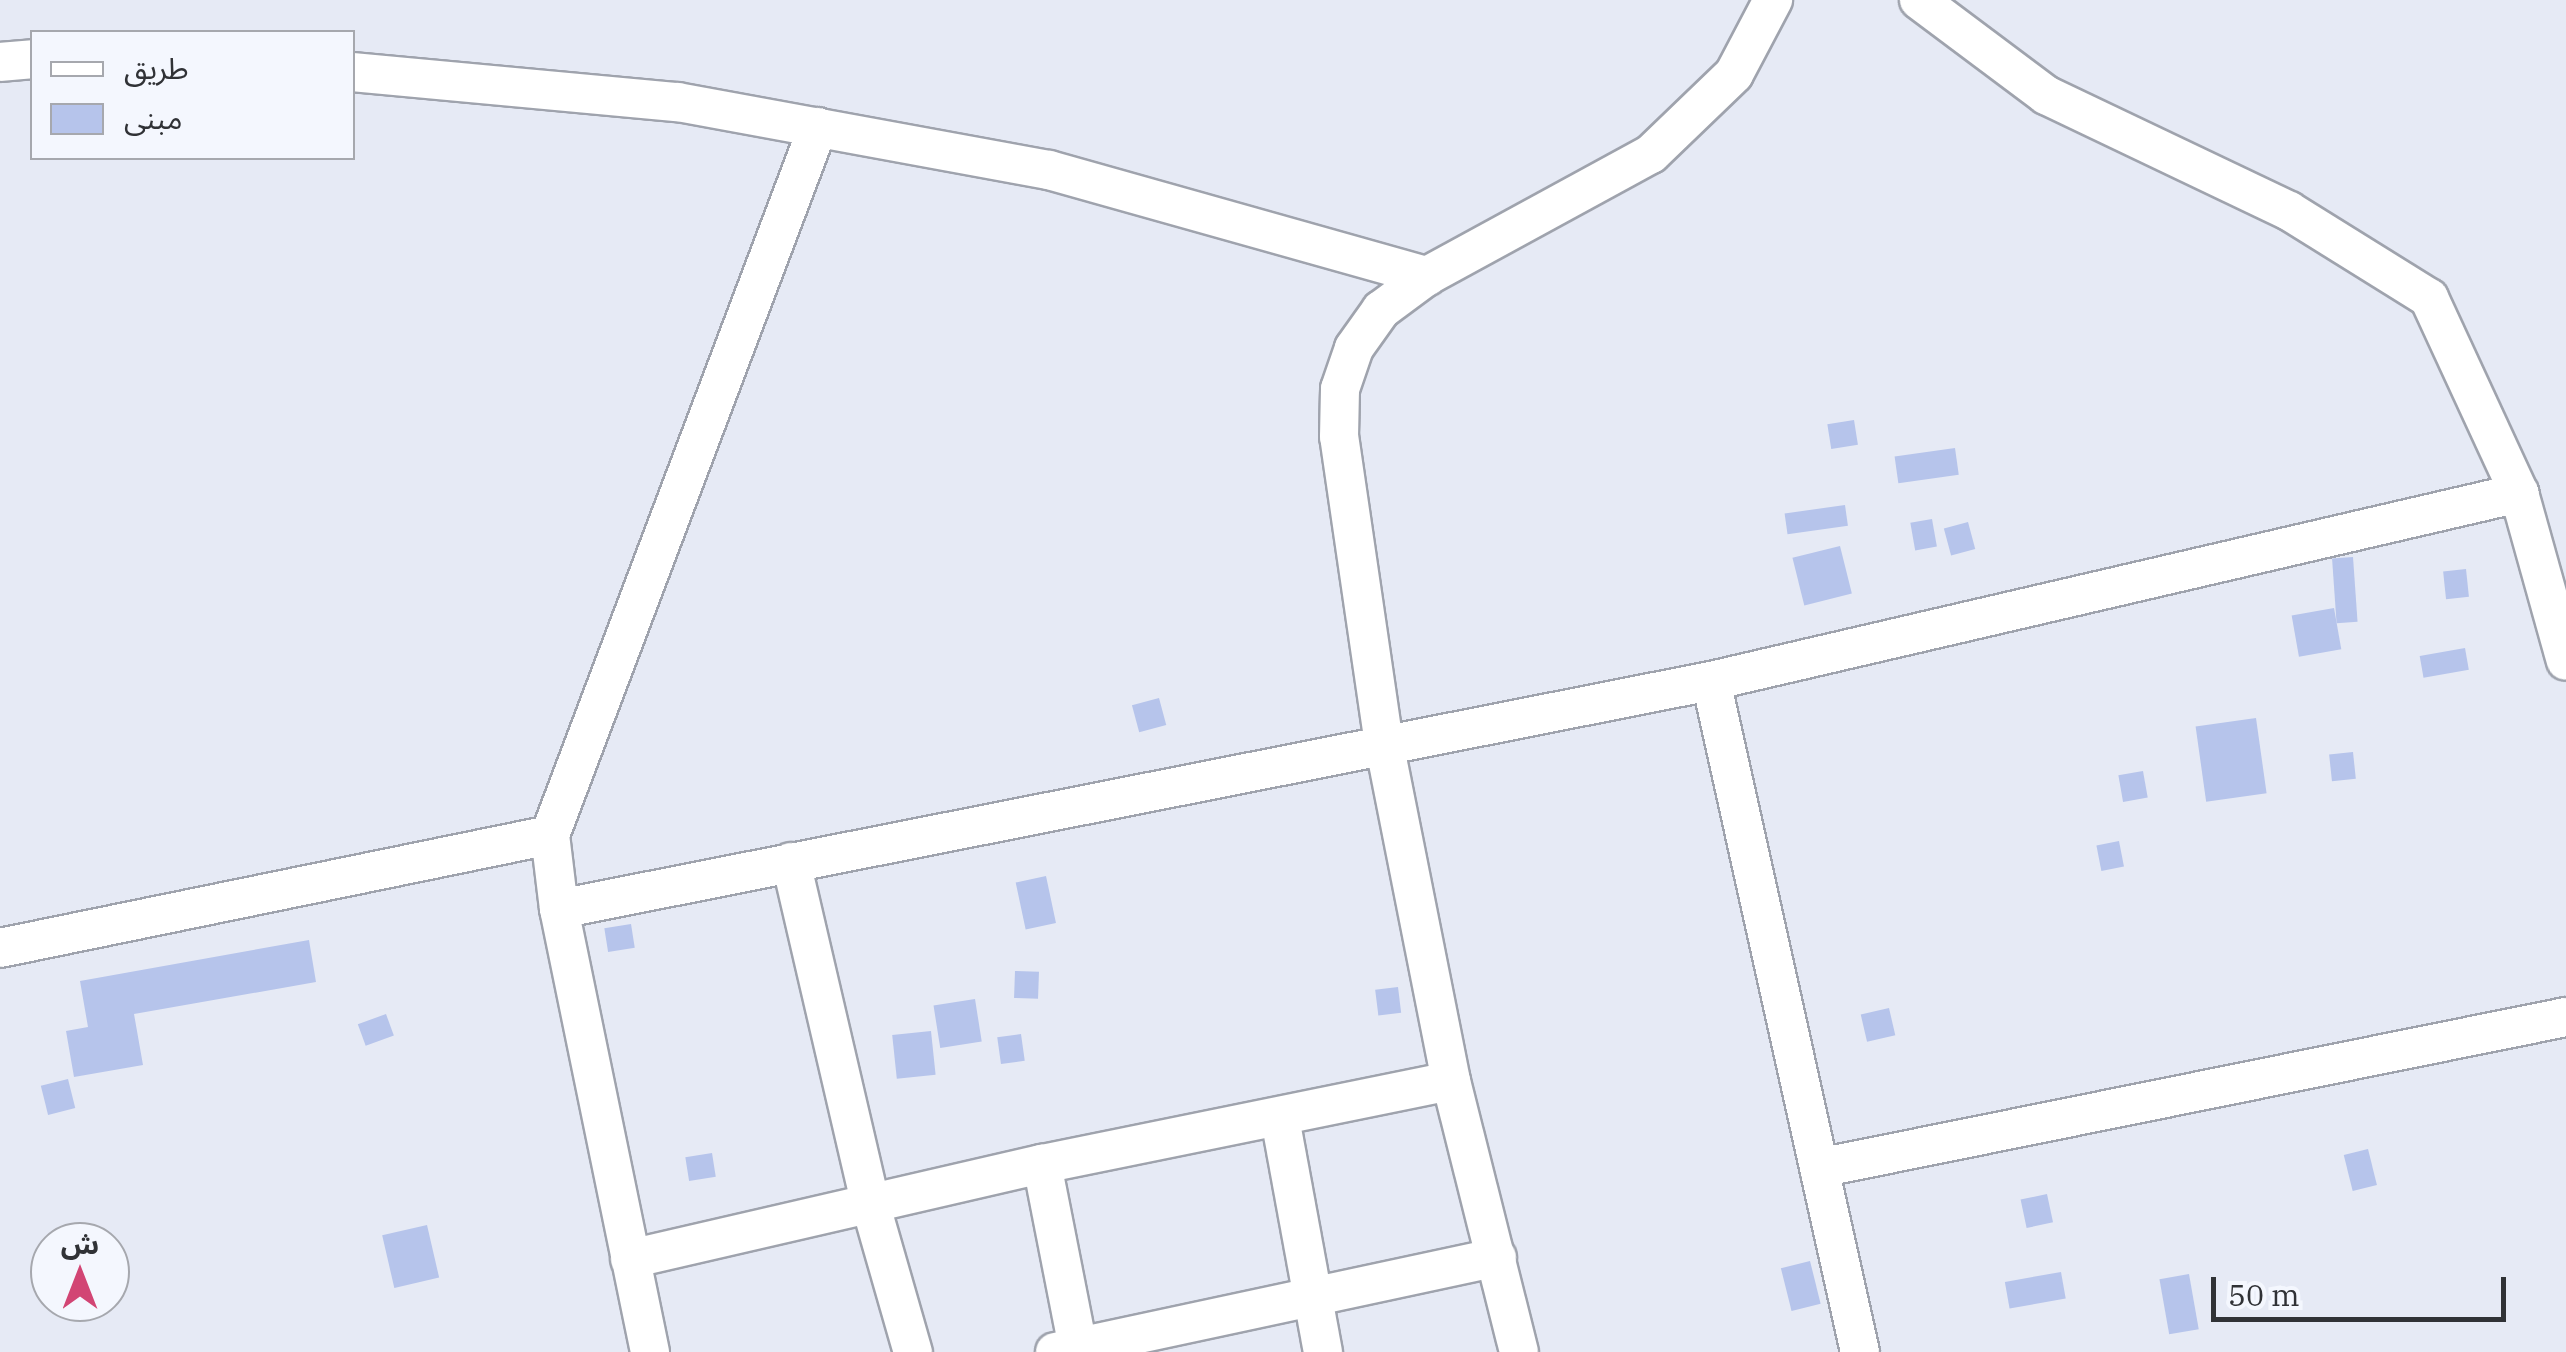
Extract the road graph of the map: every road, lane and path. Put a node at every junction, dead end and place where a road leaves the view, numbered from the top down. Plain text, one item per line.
1 (1772, 0) edge
2 (1919, 0) edge
3 (30, 59) edge
4 (0, 62) edge
5 (355, 72) edge
6 (818, 128) junction
7 (1427, 276) junction
8 (2519, 493) junction
9 (2566, 661) edge
10 (1711, 681) junction
11 (1384, 744) junction
12 (550, 835) junction
13 (791, 862) junction
14 (559, 909) junction
15 (0, 948) edge
16 (2566, 1017) edge
17 (1451, 1080) junction
18 (1280, 1118) junction
19 (1042, 1164) junction
20 (1819, 1168) junction
21 (871, 1206) junction
22 (1497, 1257) junction
23 (630, 1259) junction
24 (1314, 1292) junction
25 (1071, 1350) edge
26 (650, 1352) edge
27 (913, 1352) edge
28 (1323, 1352) edge
29 (1519, 1352) edge
30 (1860, 1352) edge

1 - 7 street
2 - 8 street
3 - 4 street
5 - 6 street
6 - 7 street
6 - 12 street
7 - 11 street
8 - 9 street
8 - 10 street
10 - 11 street
10 - 20 street
11 - 13 street
11 - 17 street
12 - 14 street
12 - 15 street
13 - 14 street
13 - 21 street
14 - 23 street
16 - 20 street
17 - 18 street
17 - 22 street
18 - 19 street
18 - 24 street
19 - 21 street
19 - 25 street
20 - 30 street
21 - 23 street
21 - 27 street
22 - 24 street
22 - 29 street
23 - 26 street
24 - 25 street
24 - 28 street

